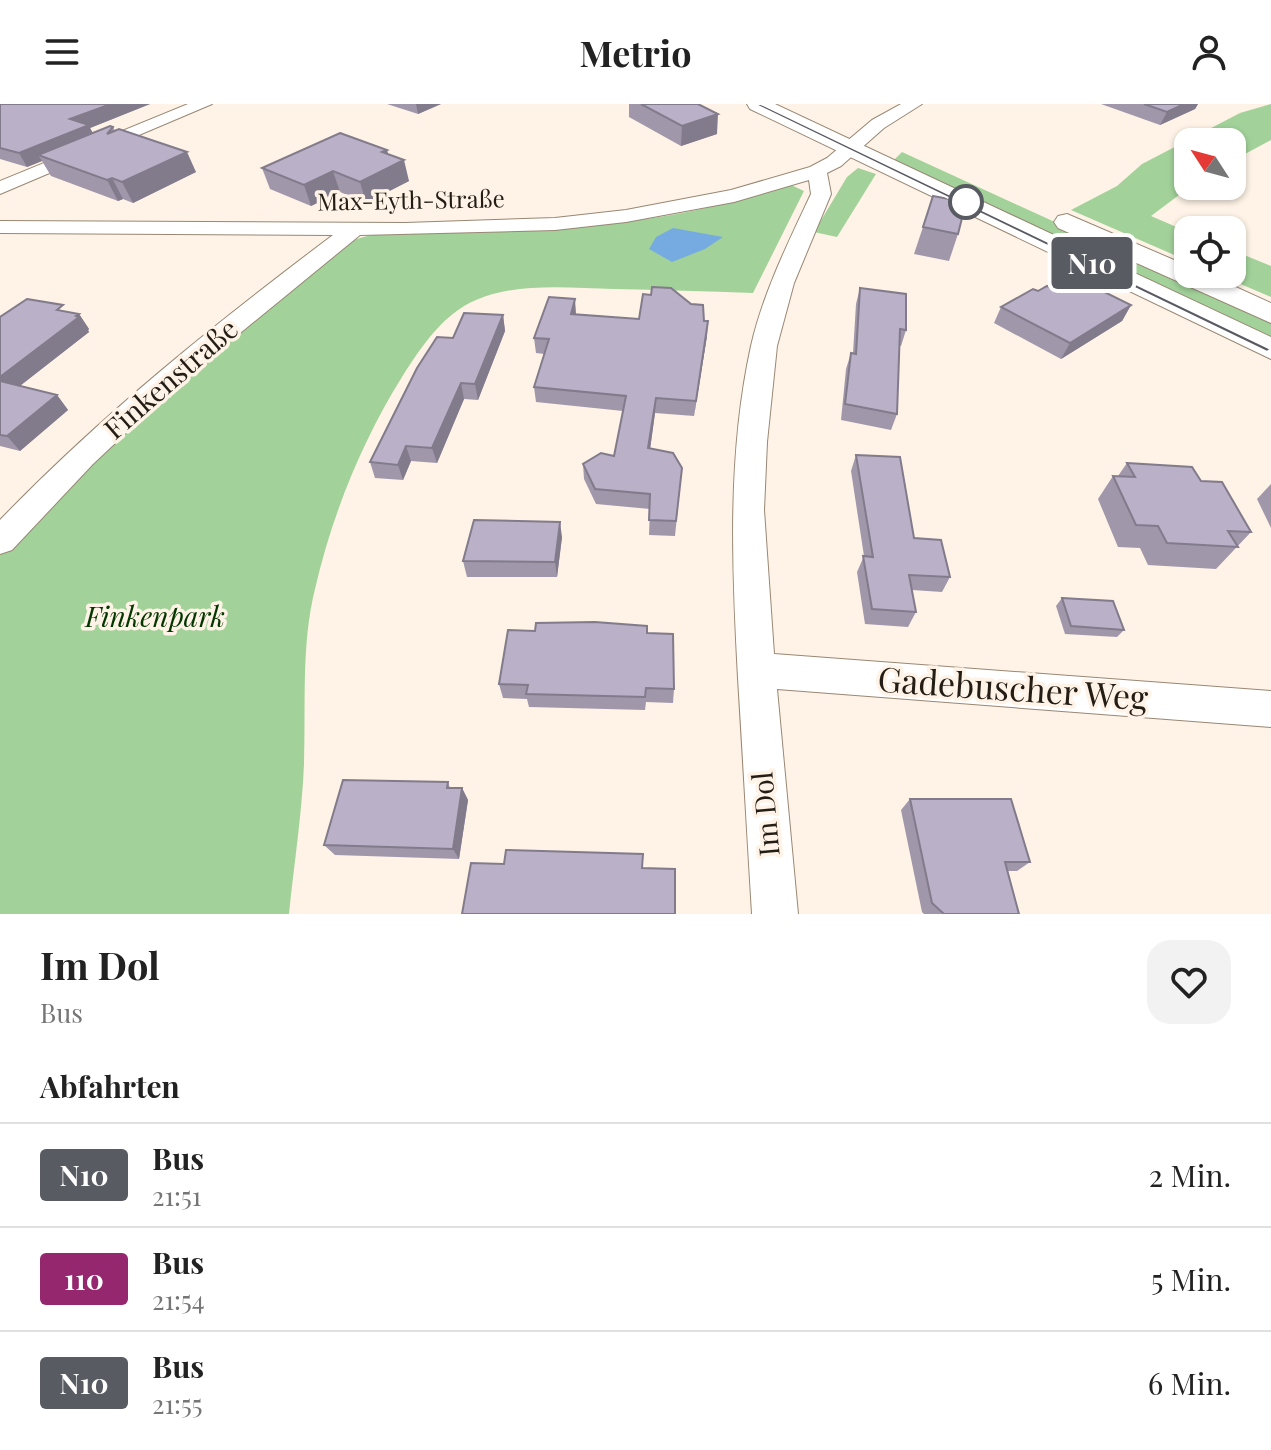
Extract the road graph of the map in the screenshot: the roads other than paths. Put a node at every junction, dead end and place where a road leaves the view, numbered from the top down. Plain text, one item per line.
1 (203, 104) edge
2 (758, 104) edge
3 (913, 104) edge
4 (848, 121) dead end
5 (880, 136) junction
6 (851, 147) junction
7 (817, 171) junction
8 (0, 188) edge
9 (1039, 209) dead end
10 (0, 227) edge
11 (353, 230) junction
12 (1271, 314) edge
13 (1271, 349) edge
14 (0, 541) edge
15 (756, 670) junction
16 (1271, 709) edge
17 (775, 914) edge

1 - 8 street
2 - 6 street
3 - 5 street
4 - 5 street
5 - 6 street
6 - 7 street
6 - 13 street
7 - 11 street, Max-Eyth-Straße
7 - 15 street, Im Dol
9 - 12 street
10 - 11 street, Max-Eyth-Straße
11 - 14 street, Finkenstraße
15 - 16 street, Gadebuscher Weg
15 - 17 street, Im Dol

